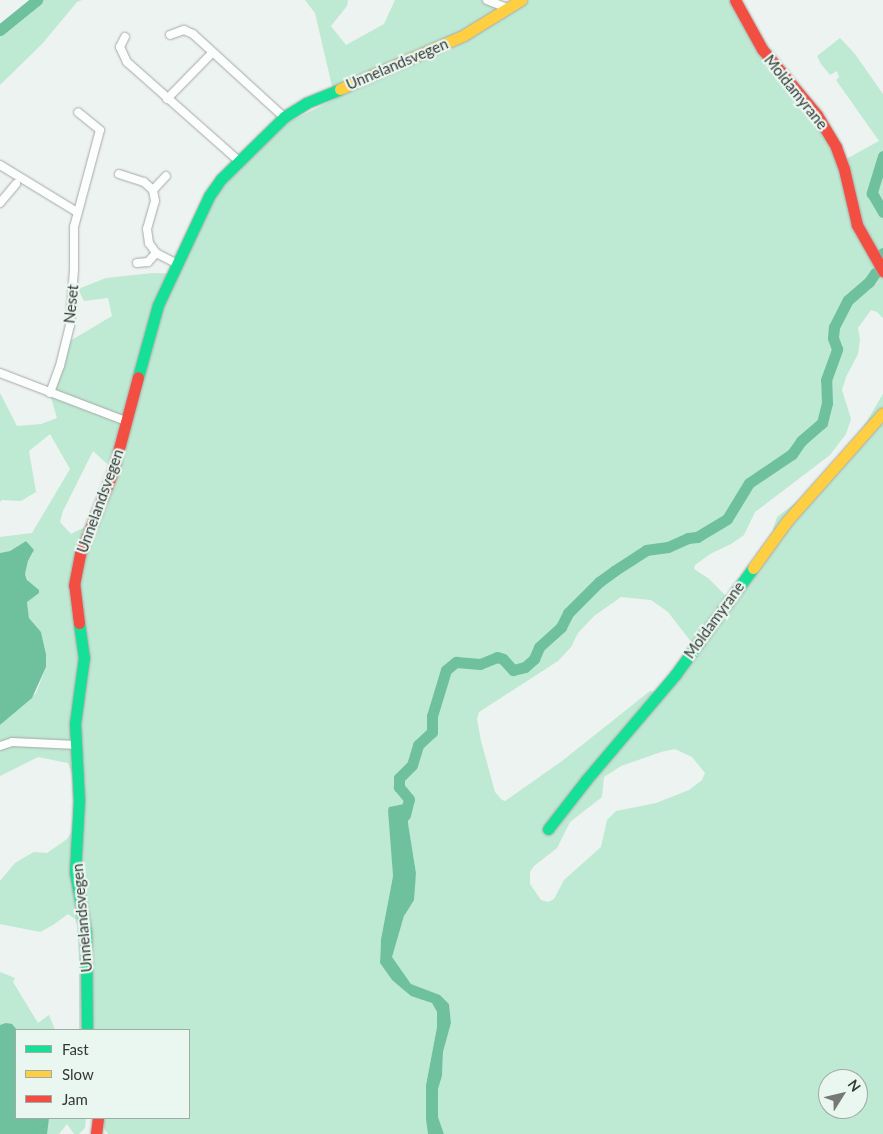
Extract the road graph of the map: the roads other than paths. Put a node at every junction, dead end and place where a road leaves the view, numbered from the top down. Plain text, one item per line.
1 (487, 0) edge
2 (521, 0) edge
3 (734, 0) edge
4 (509, 9) junction
5 (170, 35) dead end
6 (125, 37) dead end
7 (212, 53) junction
8 (167, 99) junction
9 (78, 112) dead end
10 (284, 117) junction
11 (238, 161) junction
12 (0, 165) edge
13 (119, 174) dead end
14 (166, 176) dead end
15 (16, 184) dead end
16 (153, 190) junction
17 (0, 203) edge
18 (77, 212) junction
19 (156, 252) junction
20 (137, 263) dead end
21 (176, 263) junction
22 (883, 271) edge
23 (0, 373) edge
24 (50, 393) junction
25 (883, 413) edge
26 (128, 422) junction
27 (76, 745) junction
28 (0, 746) edge
29 (548, 829) dead end
30 (87, 1029) edge
31 (98, 1119) edge
32 (96, 1134) edge

1 - 4 street
2 - 4 main road, Unnelandsvegen
3 - 22 main road, Moldamyrane
4 - 10 main road, Unnelandsvegen
5 - 7 street
6 - 8 street
7 - 8 street
7 - 10 street
8 - 11 street
9 - 18 street, Neset
10 - 11 main road, Unnelandsvegen
11 - 21 main road, Unnelandsvegen
12 - 18 street
13 - 16 street
14 - 16 street
15 - 17 street
16 - 19 street
18 - 24 street, Neset
19 - 20 street
19 - 21 street
21 - 26 main road, Unnelandsvegen
23 - 24 street
24 - 26 street
25 - 29 main road, Moldamyrane
26 - 27 main road, Unnelandsvegen
27 - 28 street
27 - 30 main road, Unnelandsvegen
31 - 32 main road

